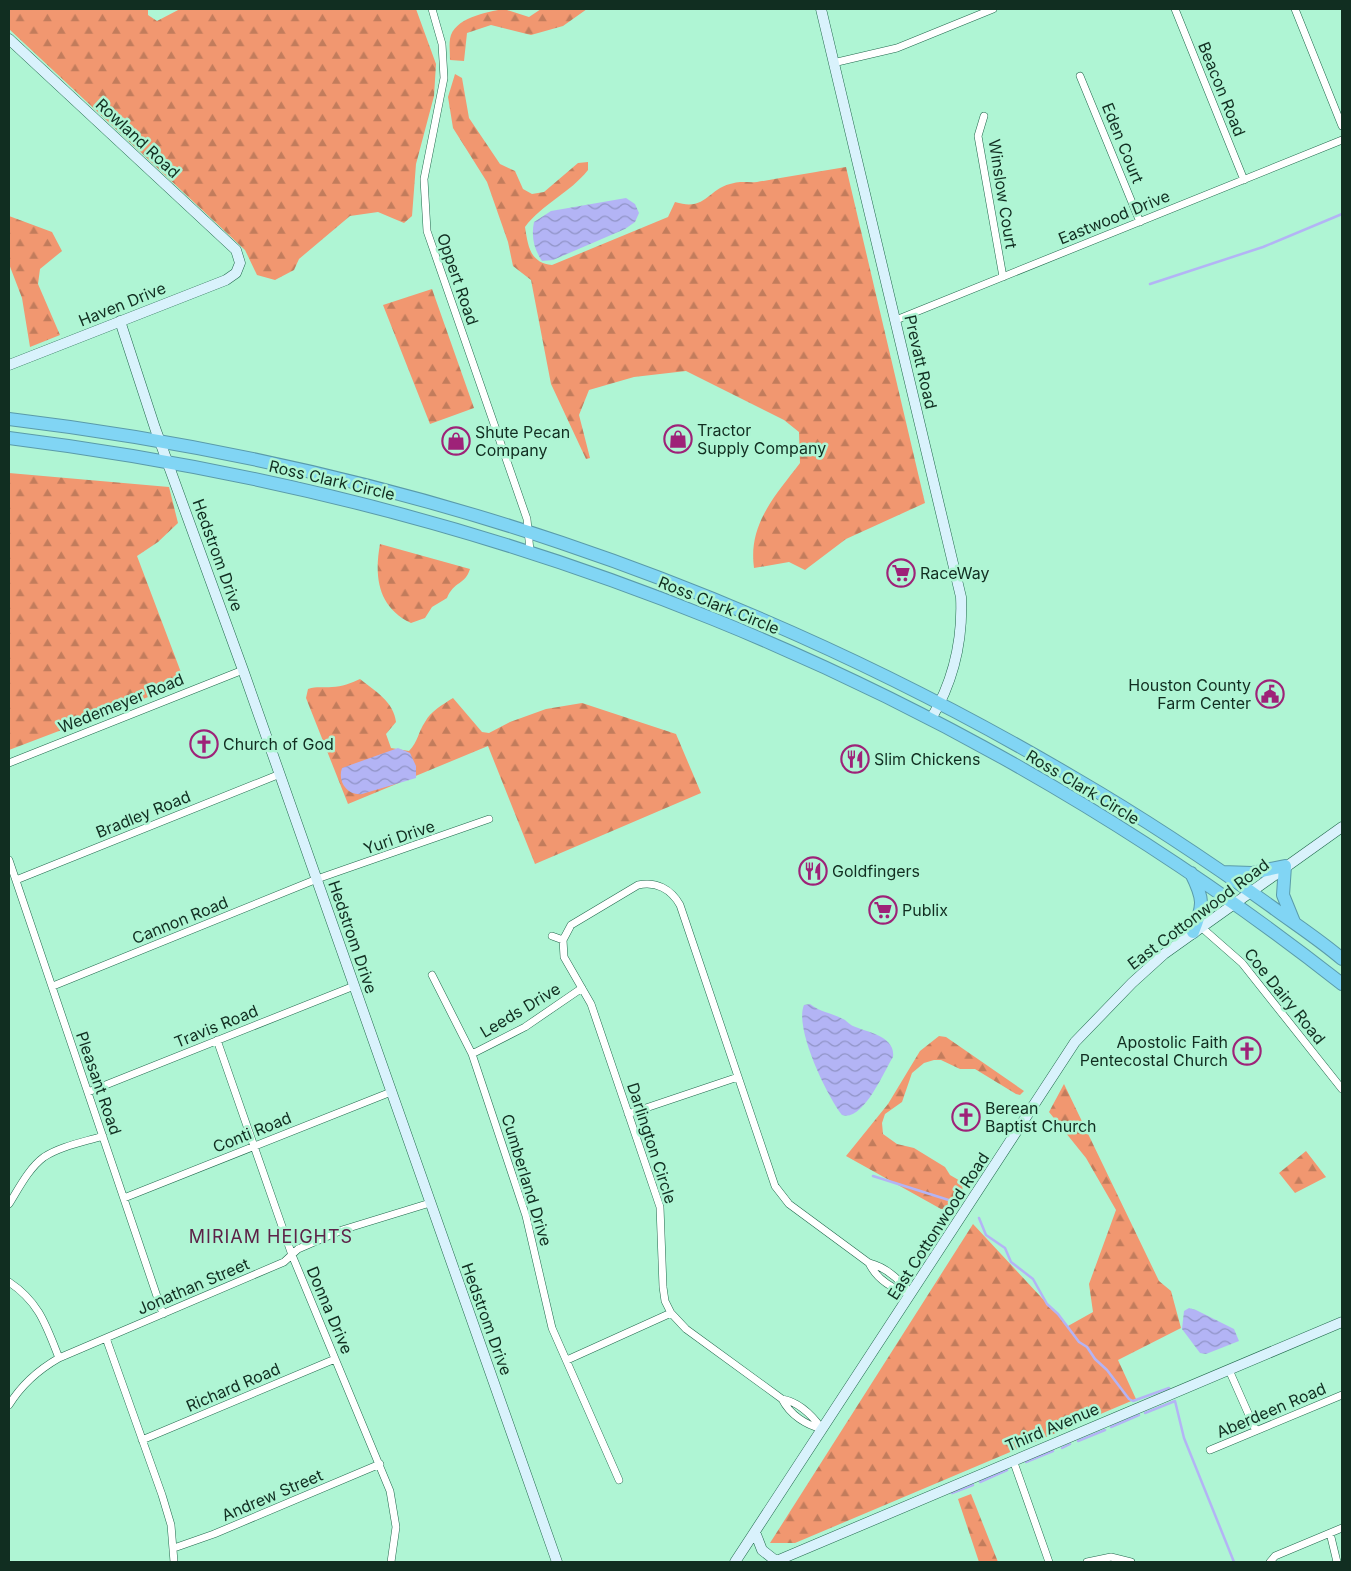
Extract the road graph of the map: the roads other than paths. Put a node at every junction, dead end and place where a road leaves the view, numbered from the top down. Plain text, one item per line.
1 (432, 9) edge
2 (821, 9) edge
3 (993, 9) edge
4 (1175, 9) edge
5 (1295, 9) edge
6 (9, 39) edge
7 (833, 63) junction
8 (1080, 76) dead end
9 (984, 116) dead end
10 (1342, 126) edge
11 (1342, 140) edge
12 (1244, 180) junction
13 (1140, 222) junction
14 (240, 263) joint
15 (1003, 277) junction
16 (896, 320) junction
17 (120, 321) junction
18 (9, 365) edge
19 (9, 419) edge
20 (9, 438) edge
21 (160, 440) junction
22 (168, 461) junction
23 (530, 531) junction
24 (530, 551) junction
25 (719, 601) junction
26 (714, 619) junction
27 (243, 670) junction
28 (941, 703) junction
29 (931, 719) junction
30 (1040, 758) junction
31 (9, 763) edge
32 (1021, 769) junction
33 (280, 774) junction
34 (489, 819) dead end
35 (1342, 827) edge
36 (9, 860) edge
37 (1285, 866) junction
38 (1222, 872) junction
39 (1191, 873) junction
40 (663, 878) dead end
41 (317, 879) junction
42 (16, 880) junction
43 (660, 886) junction
44 (1251, 892) junction
45 (1235, 903) junction
46 (1295, 924) junction
47 (1197, 929) junction
48 (552, 936) dead end
49 (563, 940) junction
50 (1342, 959) edge
51 (432, 975) dead end
52 (1342, 984) edge
53 (53, 986) junction
54 (354, 986) junction
55 (582, 988) junction
56 (217, 1040) junction
57 (472, 1054) junction
58 (738, 1077) junction
59 (1342, 1089) edge
60 (88, 1092) junction
61 (391, 1092) junction
62 (628, 1114) junction
63 (103, 1136) junction
64 (254, 1146) junction
65 (124, 1198) junction
66 (430, 1203) junction
67 (9, 1204) edge
68 (292, 1255) junction
69 (9, 1282) edge
70 (912, 1294) junction
71 (671, 1313) junction
72 (163, 1314) junction
73 (1342, 1322) edge
74 (106, 1338) junction
75 (59, 1358) junction
76 (335, 1359) junction
77 (567, 1360) junction
78 (1229, 1370) junction
79 (1342, 1395) edge
80 (9, 1405) edge
81 (822, 1429) junction
82 (1256, 1431) junction
83 (142, 1440) junction
84 (1210, 1450) dead end
85 (1013, 1460) junction
86 (380, 1464) junction
87 (619, 1480) dead end
88 (1342, 1528) edge
89 (755, 1532) junction
90 (1330, 1533) junction
91 (174, 1548) junction
92 (174, 1562) edge
93 (391, 1562) edge
94 (557, 1562) edge
95 (734, 1562) edge
96 (775, 1562) edge
97 (1049, 1562) edge
98 (1087, 1562) edge
99 (1131, 1562) edge
100 (1270, 1562) edge
101 (1337, 1562) edge

1 - 23 street, Oppert Road
2 - 7 street, Prevatt Road
3 - 7 street
4 - 12 street, Beacon Road
5 - 10 street
6 - 14 street, Rowland Road
7 - 16 street, Prevatt Road
8 - 13 street, Eden Court
9 - 15 street, Winslow Court
11 - 12 street, Eastwood Drive
12 - 13 street, Eastwood Drive
13 - 15 street, Eastwood Drive
14 - 17 street, Haven Drive
15 - 16 street, Eastwood Drive
16 - 28 street, Prevatt Road
17 - 18 street, Haven Drive
17 - 21 street, Hedstrom Drive
19 - 21 highway, Ross Clark Circle
20 - 22 highway, Ross Clark Circle
21 - 22 street, Hedstrom Drive
21 - 23 highway, Ross Clark Circle
22 - 24 highway, Ross Clark Circle
22 - 27 street, Hedstrom Drive
23 - 24 street, Oppert Road
23 - 25 highway, Ross Clark Circle
24 - 26 highway, Ross Clark Circle
25 - 26 highway
25 - 28 highway, Ross Clark Circle
26 - 29 highway, Ross Clark Circle
27 - 31 street, Wedemeyer Road
27 - 33 street, Hedstrom Drive
28 - 29 street, Prevatt Road
28 - 30 highway, Ross Clark Circle
29 - 32 highway, Ross Clark Circle
30 - 32 highway
30 - 38 highway, Ross Clark Circle
32 - 39 highway, Ross Clark Circle
33 - 41 street, Hedstrom Drive
33 - 42 street, Bradley Road
34 - 41 street, Yuri Drive
35 - 37 street, East Cottonwood Road
36 - 42 street, Pleasant Road
37 - 38 highway
37 - 44 street, East Cottonwood Road
37 - 46 highway
38 - 44 highway, Ross Clark Circle
39 - 45 highway, Ross Clark Circle
39 - 47 highway
40 - 43 street
41 - 53 street, Cannon Road
41 - 54 street, Hedstrom Drive
42 - 53 street, Pleasant Road
43 - 49 street
43 - 58 street
44 - 45 street, East Cottonwood Road
44 - 46 highway, Ross Clark Circle
45 - 47 street, East Cottonwood Road
45 - 52 highway, Ross Clark Circle
46 - 50 highway, Ross Clark Circle
47 - 59 street, Coe Dairy Road
47 - 70 street, East Cottonwood Road
48 - 49 street
49 - 55 street, Darlington Circle
51 - 57 street, Cumberland Drive
53 - 60 street, Pleasant Road
54 - 56 street, Travis Road
54 - 61 street, Hedstrom Drive
55 - 57 street, Leeds Drive
55 - 62 street, Darlington Circle
56 - 60 street, Travis Road
56 - 64 street, Donna Drive
57 - 77 street, Cumberland Drive
58 - 62 street
58 - 70 street
60 - 63 street, Pleasant Road
61 - 64 street, Conti Road
61 - 66 street, Hedstrom Drive
62 - 71 street, Darlington Circle
63 - 65 street, Pleasant Road
63 - 67 street
64 - 65 street, Conti Road
64 - 68 street, Donna Drive
65 - 72 street, Pleasant Road
66 - 68 street, Jonathan Street
66 - 94 street, Hedstrom Drive
68 - 72 street, Jonathan Street
68 - 76 street, Donna Drive
69 - 75 street
70 - 81 street, East Cottonwood Road
71 - 77 street
71 - 81 street, Darlington Circle
72 - 74 street, Jonathan Street
73 - 78 street, Third Avenue
74 - 75 street, Jonathan Street
74 - 83 street
75 - 80 street, Jonathan Street
76 - 83 street, Richard Road
76 - 86 street, Donna Drive
77 - 87 street, Cumberland Drive
78 - 82 street
78 - 85 street, Third Avenue
79 - 82 street, Aberdeen Road
81 - 89 street, East Cottonwood Road
82 - 84 street, Aberdeen Road
83 - 91 street
85 - 96 street, Third Avenue
85 - 97 street
86 - 91 street, Andrew Street
86 - 93 street, Donna Drive
88 - 90 street
89 - 95 street, East Cottonwood Road
89 - 96 street
90 - 100 street
90 - 101 street
91 - 92 street
98 - 99 street

